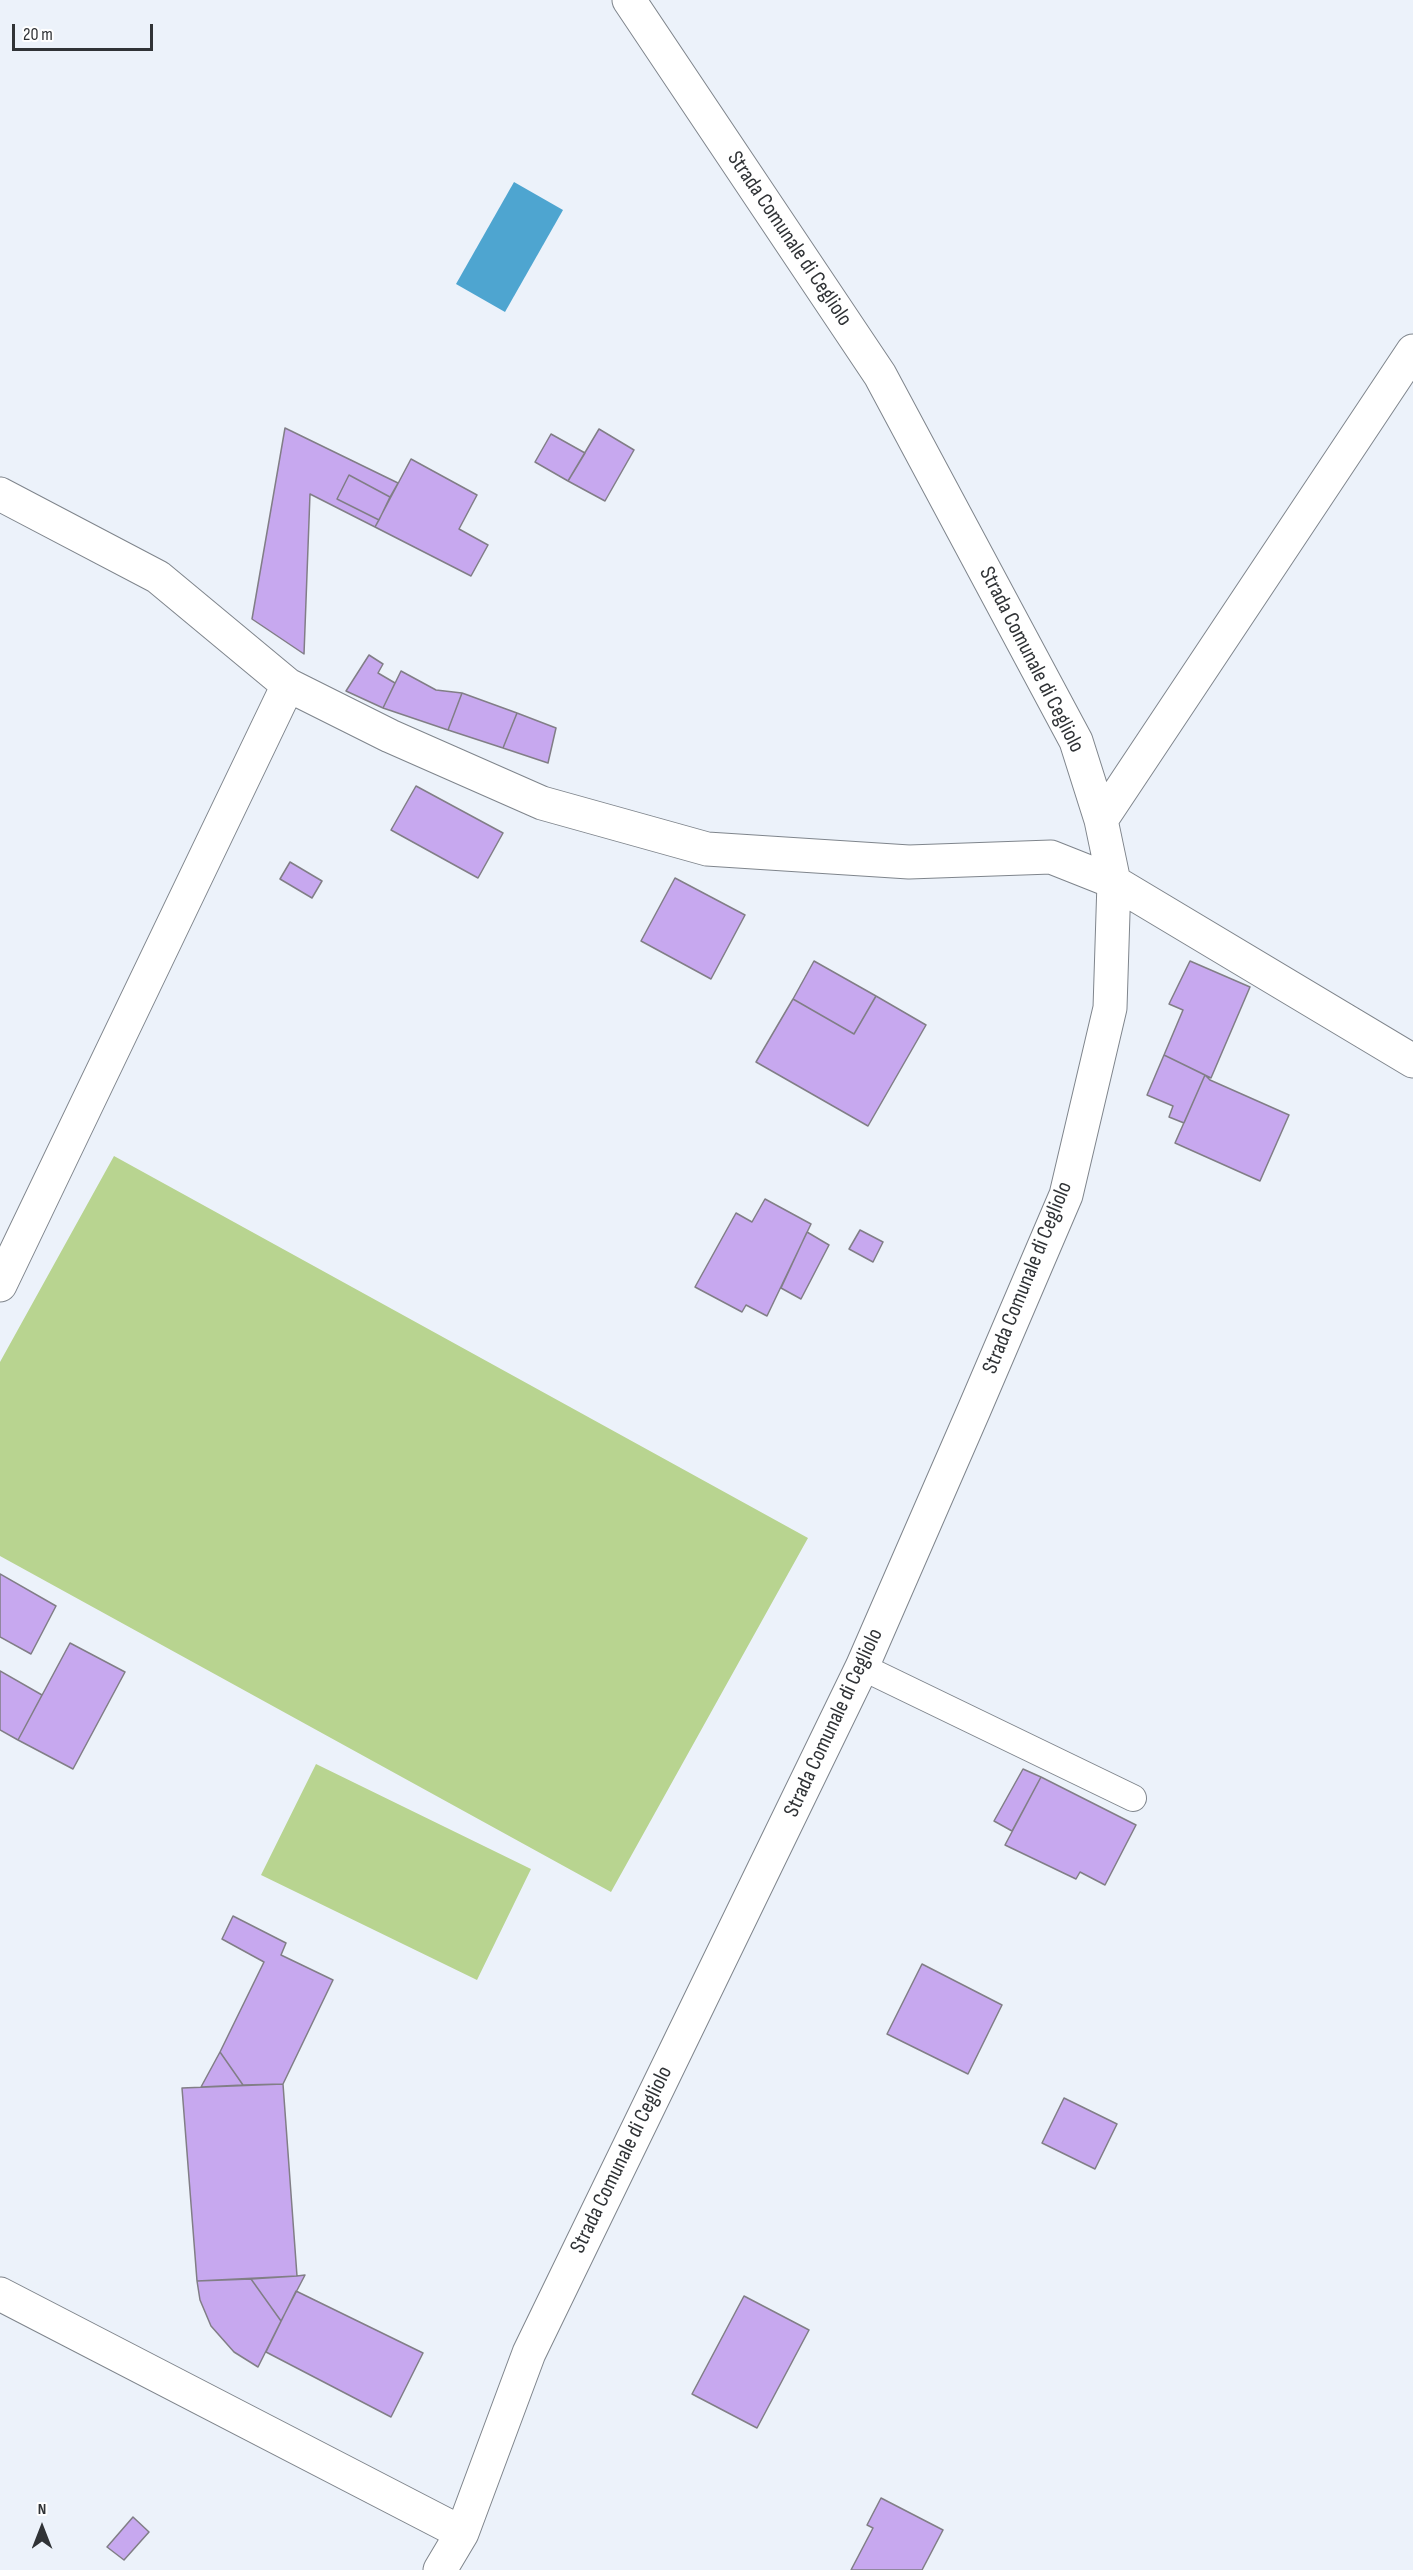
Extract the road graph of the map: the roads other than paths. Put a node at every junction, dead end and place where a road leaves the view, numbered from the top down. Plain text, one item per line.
1 (629, 0) edge
2 (1413, 351) edge
3 (0, 494) edge
4 (288, 685) junction
5 (1101, 820) junction
6 (1114, 882) junction
7 (1413, 1061) edge
8 (0, 1285) edge
9 (862, 1666) junction
10 (1133, 1798) dead end
11 (0, 2294) edge
12 (462, 2534) junction
13 (440, 2570) edge

1 - 5 street, Strada Comunale di Cegliolo
2 - 5 street
3 - 4 street
4 - 6 street
4 - 8 street
5 - 6 street, Strada Comunale di Cegliolo
6 - 7 street
6 - 9 street, Strada Comunale di Cegliolo
9 - 10 lane
9 - 12 street, Strada Comunale di Cegliolo
11 - 12 street
12 - 13 street, Strada Comunale di Cegliolo

